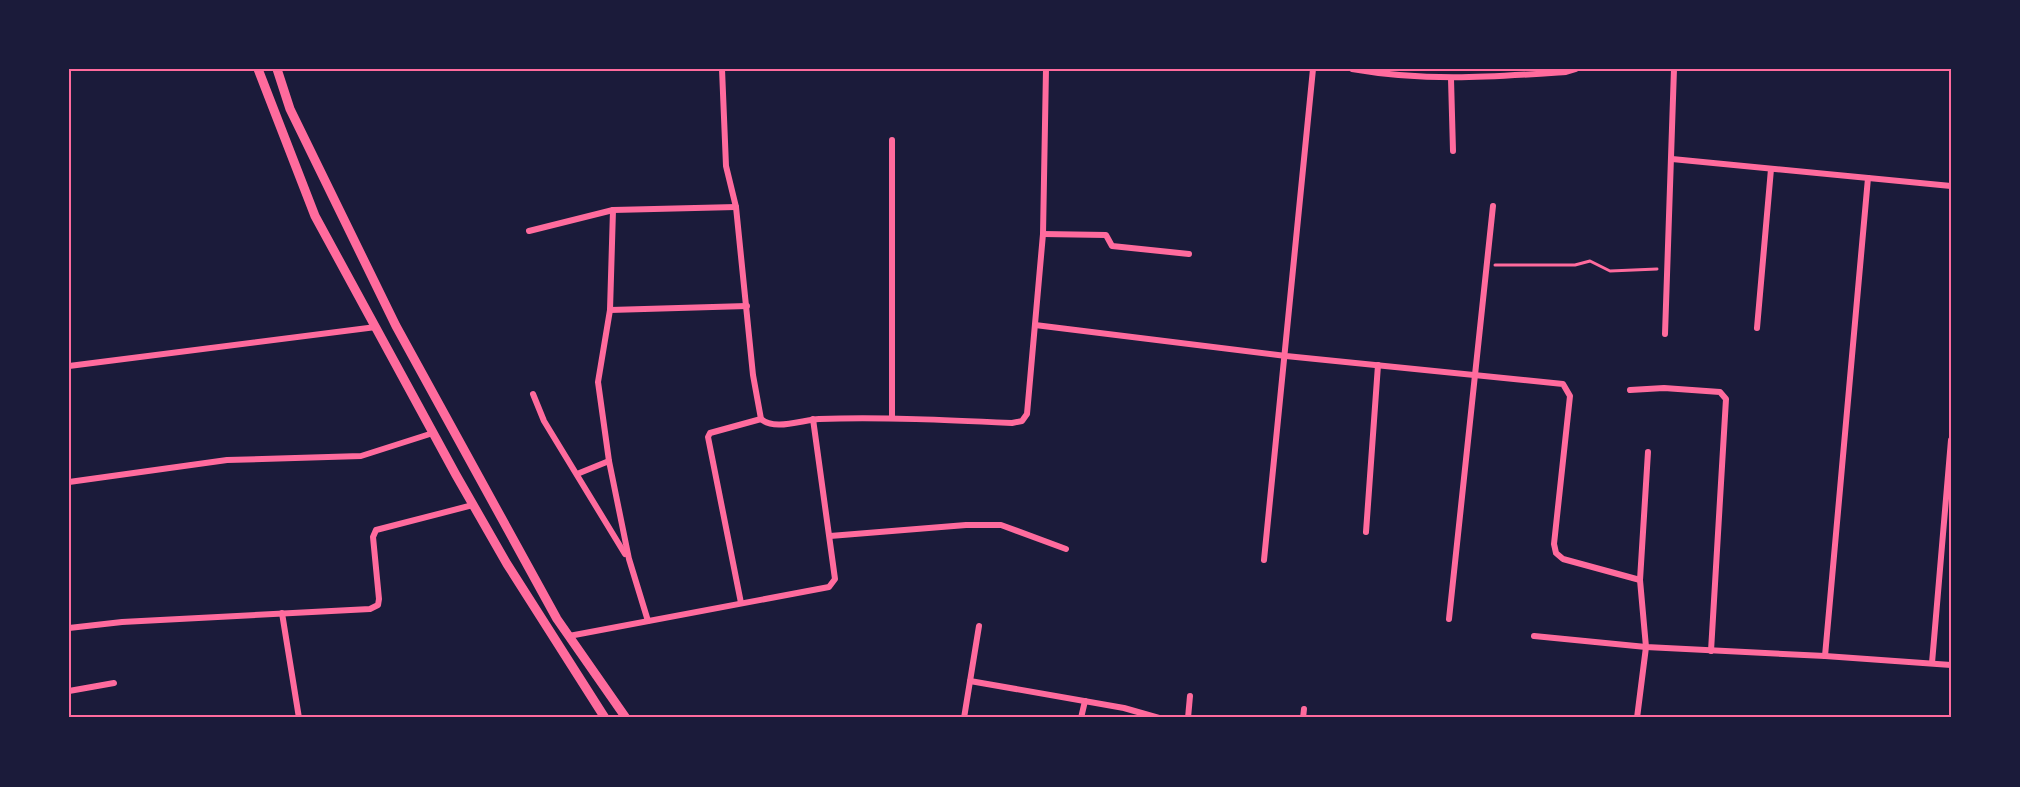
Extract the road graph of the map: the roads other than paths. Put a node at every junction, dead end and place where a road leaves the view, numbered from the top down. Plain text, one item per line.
1 (258, 69) edge
2 (277, 69) edge
3 (722, 69) edge
4 (1046, 69) edge
5 (1313, 69) edge
6 (1352, 69) edge
7 (1400, 69) edge
8 (1576, 69) edge
9 (1674, 69) edge
10 (1497, 73) edge
11 (1399, 77) junction
12 (1451, 79) junction
13 (892, 140) dead end
14 (1453, 151) dead end
15 (1672, 159) junction
16 (1771, 169) junction
17 (1868, 178) junction
18 (1951, 186) edge
19 (1493, 206) dead end
20 (736, 207) junction
21 (613, 210) junction
22 (529, 231) dead end
23 (1043, 234) junction
24 (1189, 254) dead end
25 (747, 306) junction
26 (610, 310) junction
27 (1035, 325) junction
28 (376, 327) junction
29 (1758, 328) dead end
30 (1665, 334) dead end
31 (1286, 356) junction
32 (1378, 365) junction
33 (69, 366) edge
34 (1477, 375) junction
35 (1630, 390) dead end
36 (533, 394) dead end
37 (892, 417) junction
38 (761, 419) junction
39 (813, 419) junction
40 (433, 432) junction
41 (1951, 440) edge
42 (1648, 452) dead end
43 (609, 461) junction
44 (577, 474) junction
45 (69, 482) edge
46 (473, 505) junction
47 (1366, 532) dead end
48 (830, 536) junction
49 (1066, 549) dead end
50 (629, 560) junction
51 (1264, 560) dead end
52 (1640, 580) junction
53 (741, 603) junction
54 (282, 613) junction
55 (1449, 619) dead end
56 (648, 621) junction
57 (979, 626) dead end
58 (69, 628) edge
59 (569, 636) junction
60 (1534, 636) dead end
61 (1646, 647) junction
62 (1711, 651) junction
63 (1825, 656) junction
64 (1932, 663) junction
65 (1951, 665) edge
66 (970, 681) junction
67 (114, 683) dead end
68 (69, 691) edge
69 (1190, 696) dead end
70 (1085, 701) junction
71 (1304, 709) dead end
72 (299, 718) edge
73 (605, 718) edge
74 (626, 718) edge
75 (964, 718) edge
76 (1081, 718) edge
77 (1159, 718) edge
78 (1188, 718) edge
79 (1303, 718) edge
80 (1637, 718) edge

1 - 28 street
2 - 59 street
3 - 20 street
4 - 23 street
5 - 31 street
6 - 11 street
7 - 11 street
8 - 10 street
9 - 15 street
10 - 12 street
11 - 12 street
12 - 14 street
13 - 37 street
15 - 16 street
15 - 30 street
16 - 17 street
16 - 29 street
17 - 18 street
17 - 63 street
19 - 34 street
20 - 21 street
20 - 25 street
21 - 22 street
21 - 26 street
23 - 24 street
23 - 27 street
25 - 26 street
25 - 38 street
26 - 43 street
27 - 31 street
27 - 37 street
28 - 33 street
28 - 40 street
31 - 32 street
31 - 51 street
32 - 34 street
32 - 47 street
34 - 52 street
34 - 55 street
35 - 62 street
36 - 44 street
37 - 39 street
38 - 39 street
38 - 53 street
39 - 48 street
40 - 45 street
40 - 46 street
41 - 64 street
42 - 52 street
43 - 44 street
43 - 50 street
44 - 50 street
46 - 54 street
46 - 73 street
48 - 49 street
48 - 53 street
50 - 56 street
52 - 61 street
53 - 56 street
54 - 58 street
54 - 72 street
56 - 59 street
57 - 66 street
59 - 74 street
60 - 61 street
61 - 62 street
61 - 80 street
62 - 63 street
63 - 64 street
64 - 65 street
66 - 70 street
66 - 75 street
67 - 68 street
69 - 78 street
70 - 76 street
70 - 77 street
71 - 79 street

